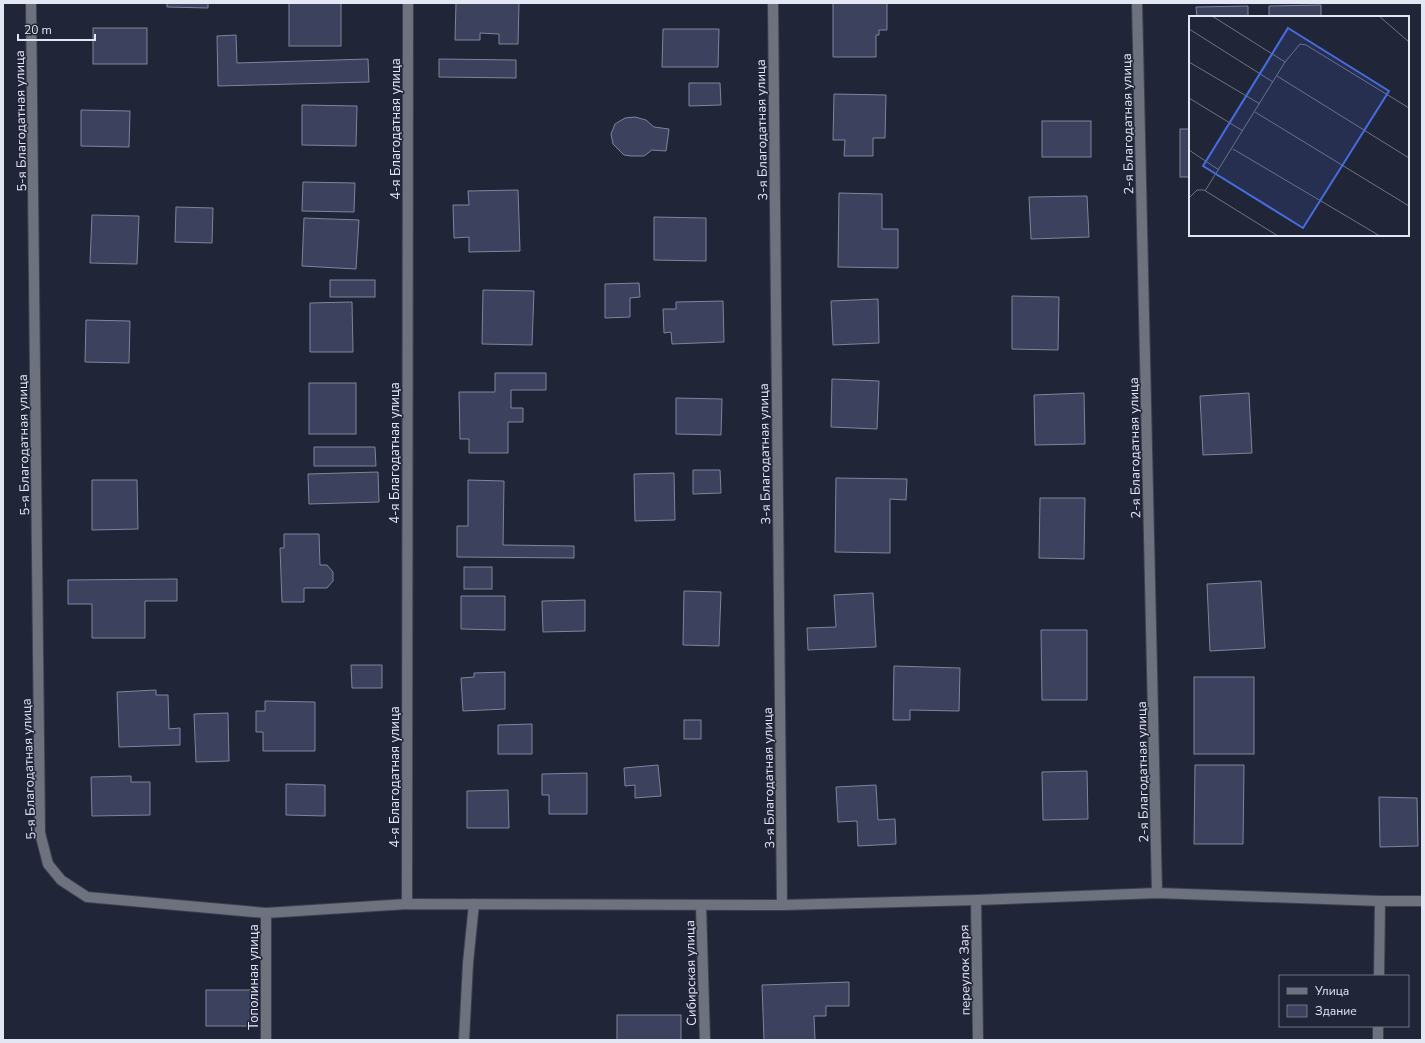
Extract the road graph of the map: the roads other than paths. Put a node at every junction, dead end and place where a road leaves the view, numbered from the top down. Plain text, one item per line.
1 (31, 3) edge
2 (408, 3) edge
3 (773, 3) edge
4 (1138, 3) edge
5 (1157, 893) junction
6 (976, 900) junction
7 (1380, 901) junction
8 (1422, 901) edge
9 (407, 904) junction
10 (474, 904) junction
11 (701, 904) junction
12 (782, 905) junction
13 (266, 913) junction
14 (1379, 975) edge
15 (1378, 1027) edge
16 (266, 1040) edge
17 (464, 1040) edge
18 (704, 1040) edge
19 (978, 1040) edge
20 (1378, 1040) edge

1 - 13 street, 5-я Благодатная улица
2 - 9 street, 4-я Благодатная улица
3 - 12 street, 3-я Благодатная улица
4 - 5 street, 2-я Благодатная улица
5 - 6 street, 5-я Благодатная улица
5 - 7 street, 5-я Благодатная улица
6 - 12 street, 5-я Благодатная улица
6 - 19 street, переулок Заря
7 - 8 street, 5-я Благодатная улица
7 - 14 street
9 - 10 street, 5-я Благодатная улица
9 - 13 street, 5-я Благодатная улица
10 - 11 street, 5-я Благодатная улица
10 - 17 street
11 - 12 street, 5-я Благодатная улица
11 - 18 street, Сибирская улица
13 - 16 street, Тополиная улица
15 - 20 street

